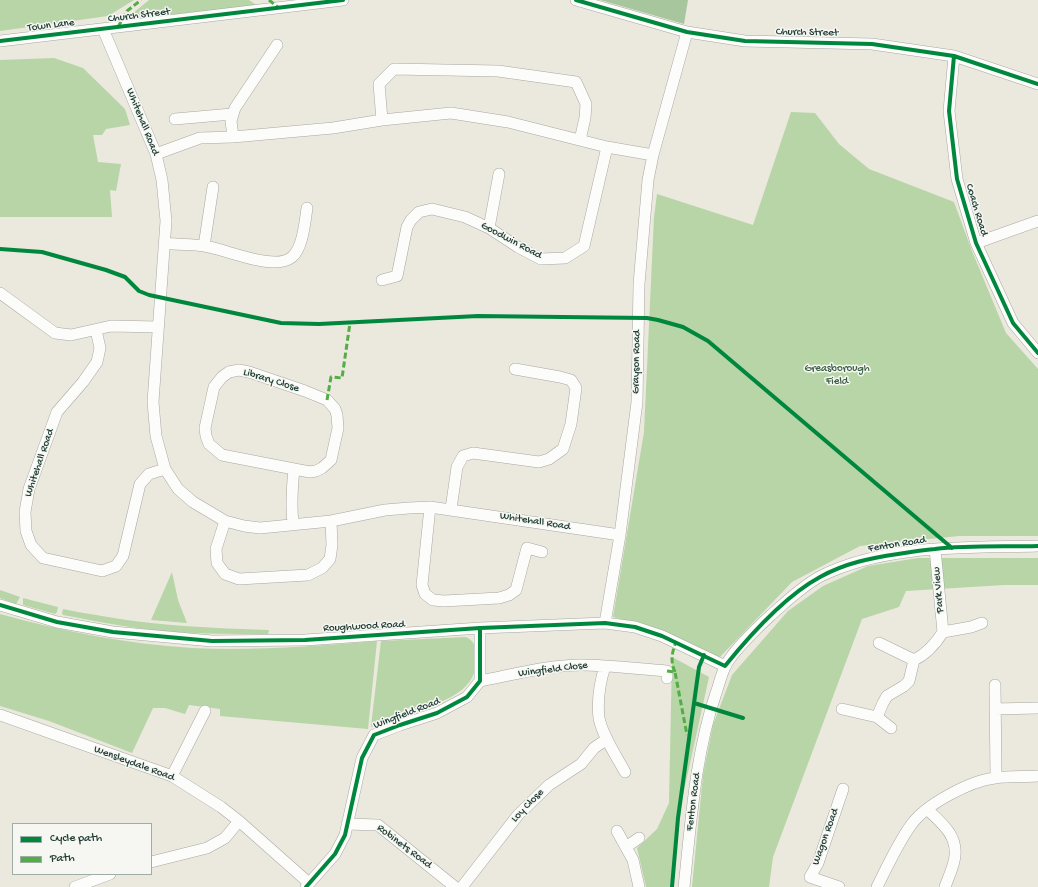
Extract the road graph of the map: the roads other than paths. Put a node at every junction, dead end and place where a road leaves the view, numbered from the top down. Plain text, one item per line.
1 (343, 0) edge
2 (576, 0) edge
3 (103, 29) junction
4 (686, 32) junction
5 (0, 41) edge
6 (277, 45) dead end
7 (954, 56) junction
8 (1038, 84) edge
9 (232, 114) junction
10 (175, 118) dead end
11 (382, 120) junction
12 (233, 137) junction
13 (580, 140) junction
14 (607, 147) junction
15 (156, 154) junction
16 (653, 155) junction
17 (499, 174) dead end
18 (212, 188) dead end
19 (308, 208) dead end
20 (1038, 222) edge
21 (489, 228) junction
22 (165, 243) junction
23 (976, 243) junction
24 (204, 246) junction
25 (382, 280) dead end
26 (0, 293) edge
27 (158, 327) junction
28 (96, 330) junction
29 (1038, 353) edge
30 (515, 370) dead end
31 (165, 469) junction
32 (294, 469) junction
33 (430, 507) junction
34 (451, 509) junction
35 (225, 521) junction
36 (331, 521) junction
37 (293, 524) junction
38 (620, 535) junction
39 (1038, 546) edge
40 (935, 549) junction
41 (542, 552) dead end
42 (0, 605) edge
43 (605, 623) junction
44 (480, 628) junction
45 (976, 628) dead end
46 (943, 632) junction
47 (879, 643) dead end
48 (914, 660) junction
49 (605, 666) junction
50 (725, 666) junction
51 (667, 678) dead end
52 (480, 682) junction
53 (995, 685) dead end
54 (1038, 708) edge
55 (842, 709) dead end
56 (995, 709) junction
57 (205, 711) dead end
58 (0, 715) edge
59 (877, 717) junction
60 (891, 728) dead end
61 (607, 739) junction
62 (625, 772) dead end
63 (172, 776) junction
64 (1038, 776) edge
65 (996, 778) junction
66 (843, 789) dead end
67 (927, 809) junction
68 (239, 822) junction
69 (347, 824) junction
70 (617, 831) dead end
71 (639, 838) dead end
72 (626, 847) junction
73 (152, 862) edge
74 (107, 875) edge
75 (308, 885) edge
76 (75, 887) edge
77 (455, 887) edge
78 (462, 887) edge
79 (639, 887) edge
80 (684, 887) edge
81 (839, 887) edge
82 (877, 887) edge
83 (945, 887) edge

1 - 3 street, Church Street
2 - 4 street, Church Street
3 - 5 street, Town Lane
3 - 15 street, Whitehall Road
4 - 7 street, Church Street
4 - 16 street, Grayson Road
6 - 9 street
7 - 8 street, Church Street
7 - 23 street, Coach Road
9 - 10 street
9 - 12 street
11 - 12 street
11 - 13 street
11 - 13 street
12 - 15 street
13 - 14 street
14 - 16 street
14 - 21 street, Goodwin Road
15 - 22 street, Whitehall Road
16 - 38 street, Grayson Road
17 - 21 street
18 - 24 street
19 - 24 street
20 - 23 street
21 - 25 street, Goodwin Road
22 - 24 street
22 - 27 street, Whitehall Road
23 - 29 street, Coach Road
26 - 28 street
27 - 28 street
27 - 31 street, Whitehall Road
28 - 31 street, Whitehall Road
30 - 34 street
31 - 35 street, Whitehall Road
32 - 32 street, Library Close
32 - 37 street
33 - 34 street, Whitehall Road
33 - 36 street, Whitehall Road
33 - 41 street
34 - 38 street, Whitehall Road
35 - 36 street
35 - 37 street, Whitehall Road
36 - 37 street, Whitehall Road
38 - 43 street, Grayson Road
39 - 40 street, Fenton Road
40 - 46 street, Park View
40 - 50 street, Fenton Road
42 - 44 street, Roughwood Road
43 - 44 street, Roughwood Road
43 - 50 street, Roughwood Road
44 - 52 street
45 - 46 street
46 - 48 street
47 - 48 street
48 - 59 street
49 - 51 street, Wingfield Close
49 - 52 street, Wingfield Close
49 - 61 street
50 - 80 street, Fenton Road
52 - 69 street, Wingfield Road
53 - 56 street
54 - 56 street
55 - 59 street
56 - 65 street
57 - 63 street
58 - 63 street, Wensleydale Road
59 - 60 street
61 - 62 street
61 - 78 street, Loy Close
63 - 68 street, Wensleydale Road
64 - 65 street
65 - 67 street
66 - 81 street, Wagon Road
67 - 82 street
67 - 83 street
68 - 73 street
68 - 75 street, Wensleydale Road
69 - 75 street, Wingfield Road
69 - 77 street, Robinets Road
70 - 72 street
71 - 72 street
72 - 79 street
74 - 76 street

